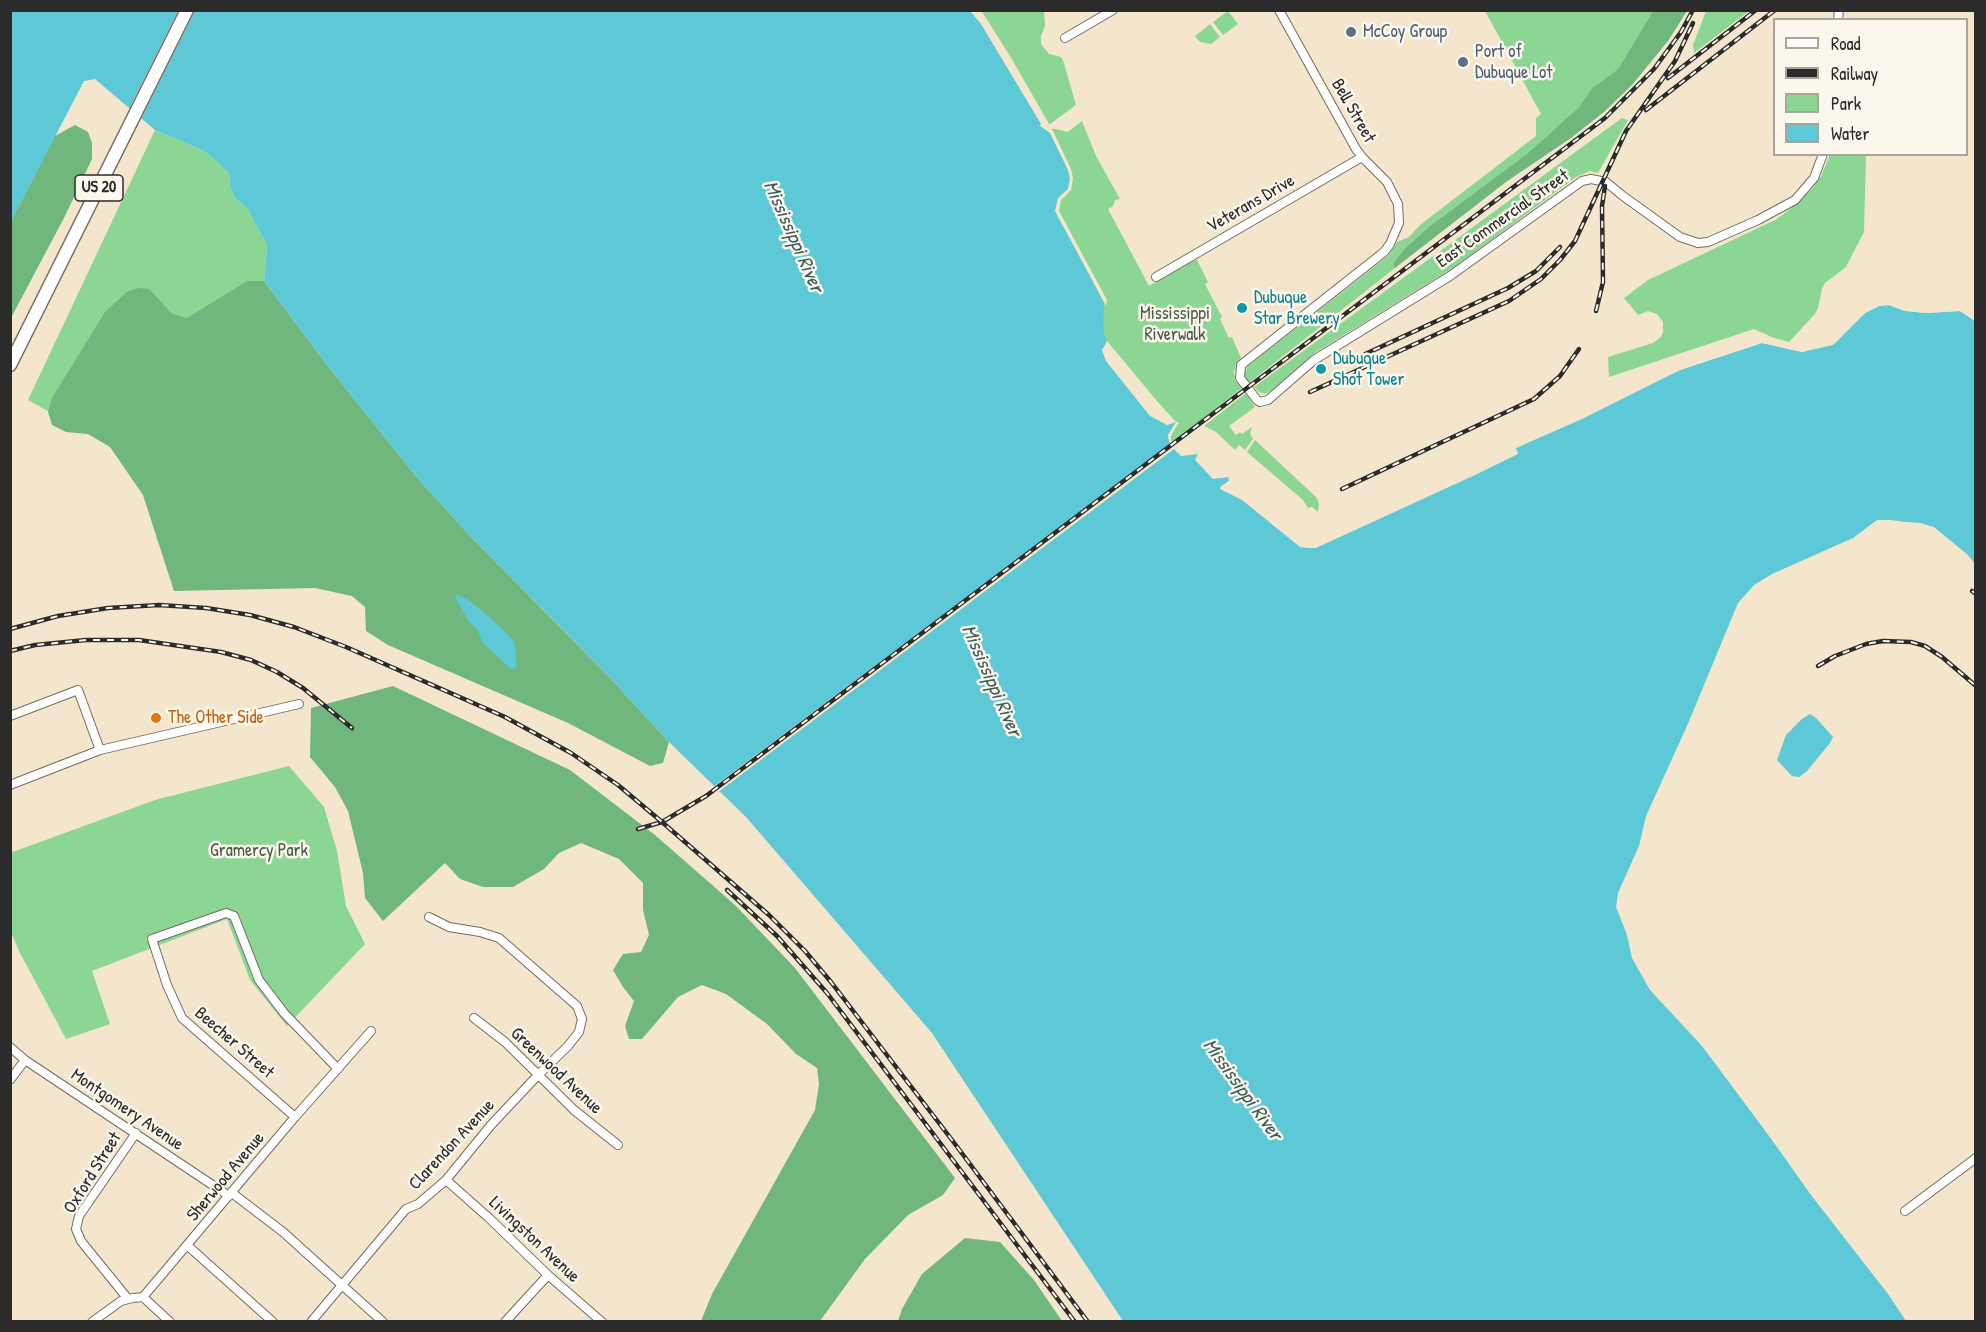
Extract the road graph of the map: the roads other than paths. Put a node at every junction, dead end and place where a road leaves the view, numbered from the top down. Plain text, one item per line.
1 (187, 10) edge
2 (1113, 10) edge
3 (1279, 10) edge
4 (1065, 38) dead end
5 (1823, 156) edge
6 (1362, 157) junction
7 (1399, 223) joint
8 (1156, 277) dead end
9 (10, 365) edge
10 (299, 704) dead end
11 (10, 717) edge
12 (100, 750) junction
13 (10, 785) edge
14 (429, 917) dead end
15 (474, 1018) dead end
16 (371, 1031) dead end
17 (10, 1047) edge
18 (25, 1060) junction
19 (338, 1069) junction
20 (538, 1075) junction
21 (10, 1080) edge
22 (295, 1117) junction
23 (136, 1133) junction
24 (618, 1144) dead end
25 (1976, 1158) edge
26 (446, 1180) junction
27 (231, 1194) junction
28 (1905, 1211) dead end
29 (188, 1246) junction
30 (548, 1275) junction
31 (342, 1286) junction
32 (143, 1298) junction
33 (128, 1299) junction
34 (92, 1322) edge
35 (170, 1322) edge
36 (273, 1322) edge
37 (311, 1322) edge
38 (383, 1322) edge
39 (505, 1322) edge
40 (602, 1322) edge

1 - 9 highway, US 20
2 - 4 street
3 - 6 street, Bell Street
5 - 7 street, East Commercial Street
6 - 7 street, Bell Street
6 - 8 street, Veterans Drive
10 - 12 street
11 - 12 street
12 - 13 street
14 - 20 street, Clarendon Avenue
15 - 20 street, Greenwood Avenue
16 - 19 street, Sherwood Avenue
17 - 18 street, Montgomery Avenue
18 - 21 street
18 - 23 street, Montgomery Avenue
19 - 22 street, Sherwood Avenue
19 - 22 street, Beecher Street
20 - 24 street, Greenwood Avenue
20 - 26 street, Clarendon Avenue
22 - 27 street, Sherwood Avenue
23 - 27 street, Montgomery Avenue
23 - 33 street, Oxford Street
25 - 28 street
26 - 30 street, Livingston Avenue
26 - 31 street, Clarendon Avenue
27 - 29 street, Sherwood Avenue
27 - 31 street, Montgomery Avenue
29 - 32 street, Sherwood Avenue
29 - 36 street
30 - 39 street
30 - 40 street, Livingston Avenue
31 - 37 street, Clarendon Avenue
31 - 38 street, Montgomery Avenue
32 - 33 street
32 - 35 street
33 - 34 street

